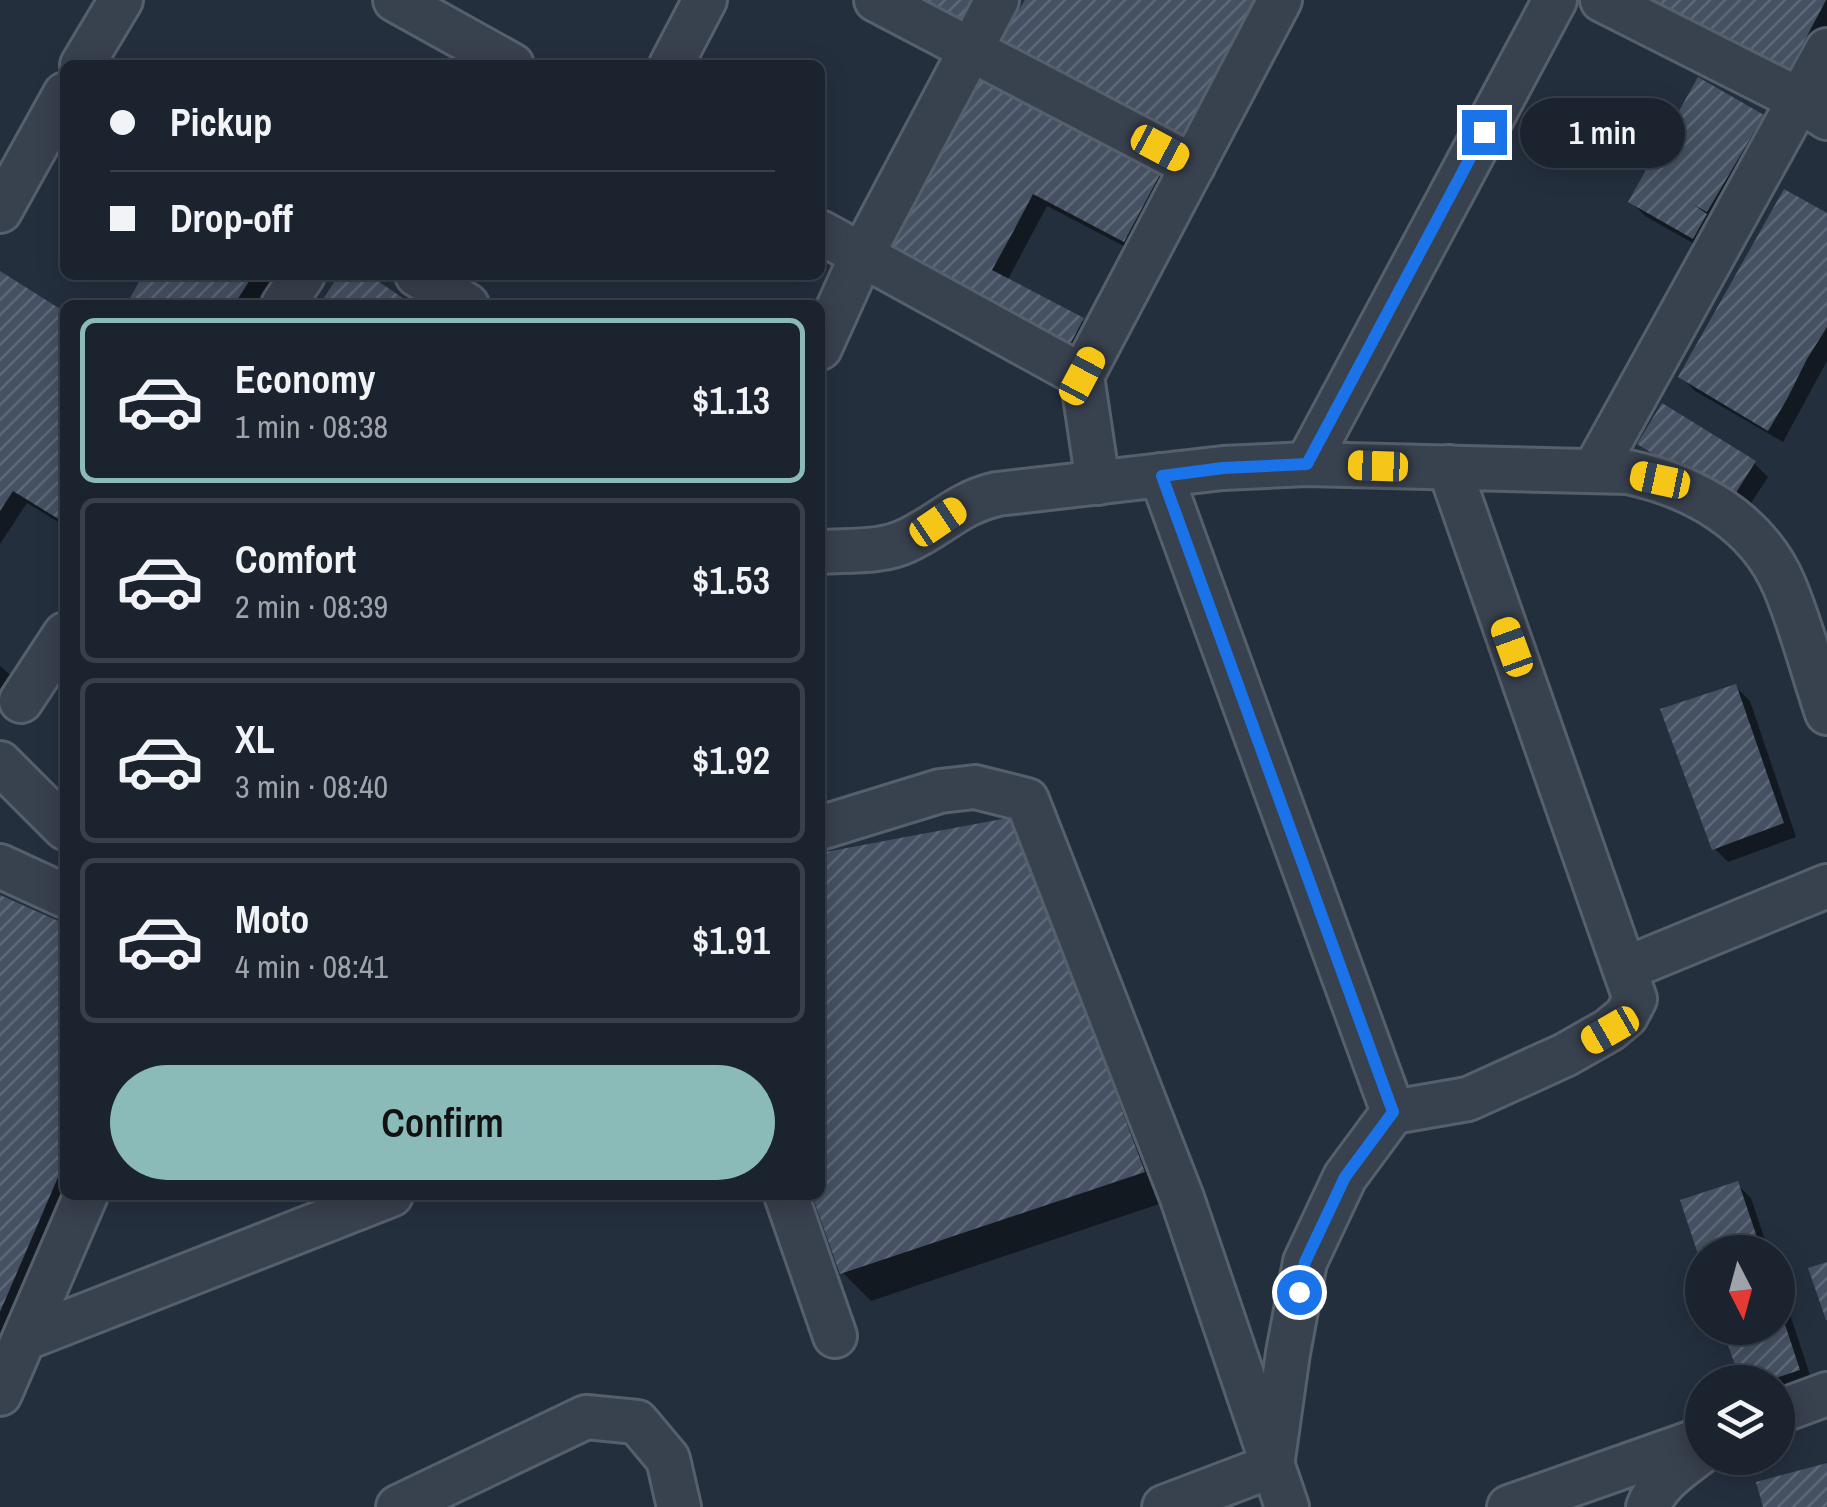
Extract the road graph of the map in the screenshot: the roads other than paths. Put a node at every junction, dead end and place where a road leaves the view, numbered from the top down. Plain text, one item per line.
1 (121, 0) edge
2 (394, 0) edge
3 (706, 0) edge
4 (876, 0) edge
5 (997, 0) edge
6 (1280, 0) edge
7 (1555, 0) edge
8 (1602, 0) edge
9 (970, 50) junction
10 (1827, 50) edge
11 (85, 60) edge
12 (503, 60) edge
13 (673, 60) edge
14 (60, 103) edge
15 (1813, 109) edge
16 (1193, 166) junction
17 (0, 211) edge
18 (825, 235) edge
19 (862, 255) junction
20 (426, 280) edge
21 (459, 300) edge
22 (825, 337) edge
23 (1082, 376) junction
24 (1307, 464) junction
25 (1448, 468) junction
26 (1594, 471) junction
27 (1162, 476) junction
28 (1098, 483) junction
29 (825, 552) edge
30 (60, 641) edge
31 (60, 687) edge
32 (10, 713) edge
33 (1827, 714) edge
34 (0, 762) edge
35 (60, 823) edge
36 (825, 826) edge
37 (0, 866) edge
38 (1827, 886) edge
39 (60, 894) edge
40 (1624, 969) junction
41 (1393, 1112) junction
42 (84, 1200) edge
43 (378, 1200) edge
44 (788, 1200) edge
45 (835, 1336) dead end
46 (24, 1339) junction
47 (0, 1394) edge
48 (1827, 1394) edge
49 (1795, 1406) edge
50 (1685, 1445) edge
51 (1685, 1465) edge
52 (1272, 1466) junction
53 (398, 1507) edge
54 (678, 1507) edge
55 (1164, 1507) edge
56 (1287, 1507) edge
57 (1508, 1507) edge
58 (1648, 1507) edge

1 - 11 street
2 - 12 street
3 - 13 street
4 - 9 street
5 - 9 street
6 - 16 street
7 - 24 street
8 - 15 street
9 - 16 street
9 - 19 street
10 - 15 street
14 - 17 street
15 - 26 street
16 - 23 street
18 - 19 street
19 - 22 street
19 - 23 street
20 - 21 street
23 - 28 street
24 - 25 street
24 - 27 street
25 - 26 street
25 - 40 street
26 - 33 street
27 - 28 street
27 - 41 street
28 - 29 street
30 - 32 street
31 - 32 street
34 - 35 street
36 - 52 street
37 - 39 street
38 - 40 street
40 - 41 street
41 - 52 street
42 - 46 street
43 - 46 street
44 - 45 street
46 - 47 street
48 - 49 street
50 - 57 street
51 - 58 street
52 - 55 street
52 - 56 street
53 - 54 street

